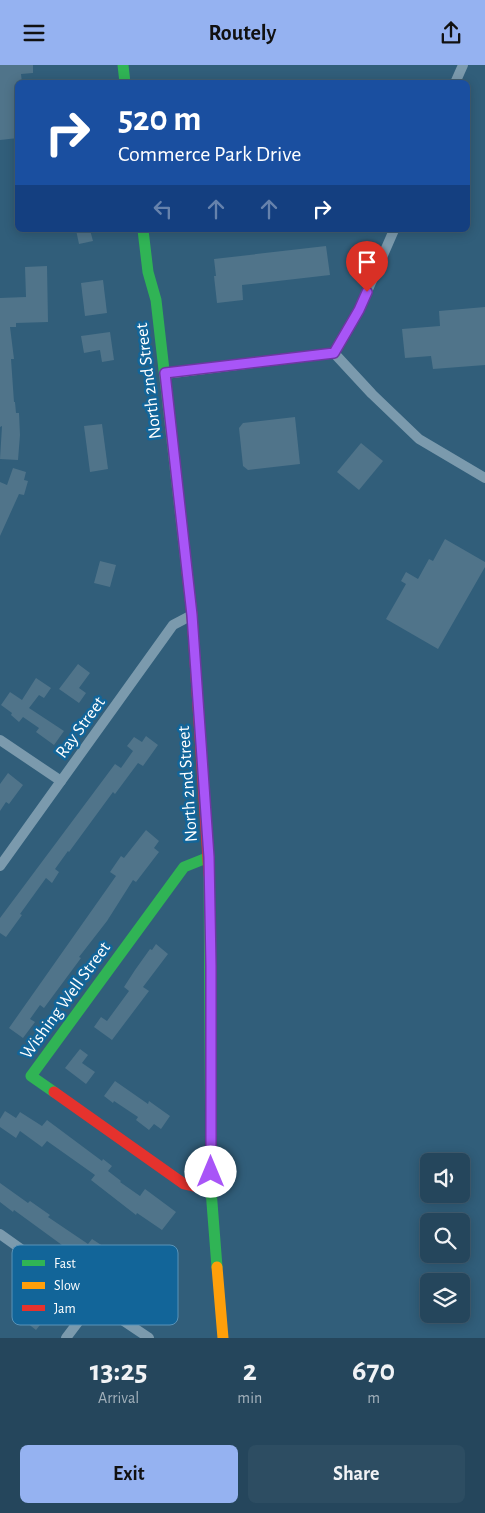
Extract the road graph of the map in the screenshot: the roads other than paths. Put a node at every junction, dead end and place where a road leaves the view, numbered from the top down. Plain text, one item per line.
1 (123, 65) edge
2 (462, 65) edge
3 (125, 80) edge
4 (456, 80) edge
5 (143, 232) edge
6 (393, 232) edge
7 (334, 353) junction
8 (165, 373) junction
9 (485, 478) edge
10 (192, 615) junction
11 (0, 740) edge
12 (60, 781) junction
13 (209, 857) junction
14 (0, 866) edge
15 (210, 1190) junction
16 (2, 1237) edge
17 (14, 1245) edge
18 (76, 1325) edge
19 (130, 1325) edge
20 (66, 1338) edge
21 (149, 1338) edge
22 (223, 1338) edge

1 - 3 main road
2 - 4 street
5 - 8 main road, North 2nd Street
6 - 7 street
7 - 8 street
7 - 9 street
8 - 10 main road, North 2nd Street
10 - 12 street, Ray Street
10 - 13 main road, North 2nd Street
11 - 12 street
12 - 14 street, Ray Street
13 - 15 main road, North 2nd Street
13 - 15 main road, Wishing Well Street
15 - 22 main road, North 2nd Street
16 - 17 street
18 - 20 street
19 - 21 street

